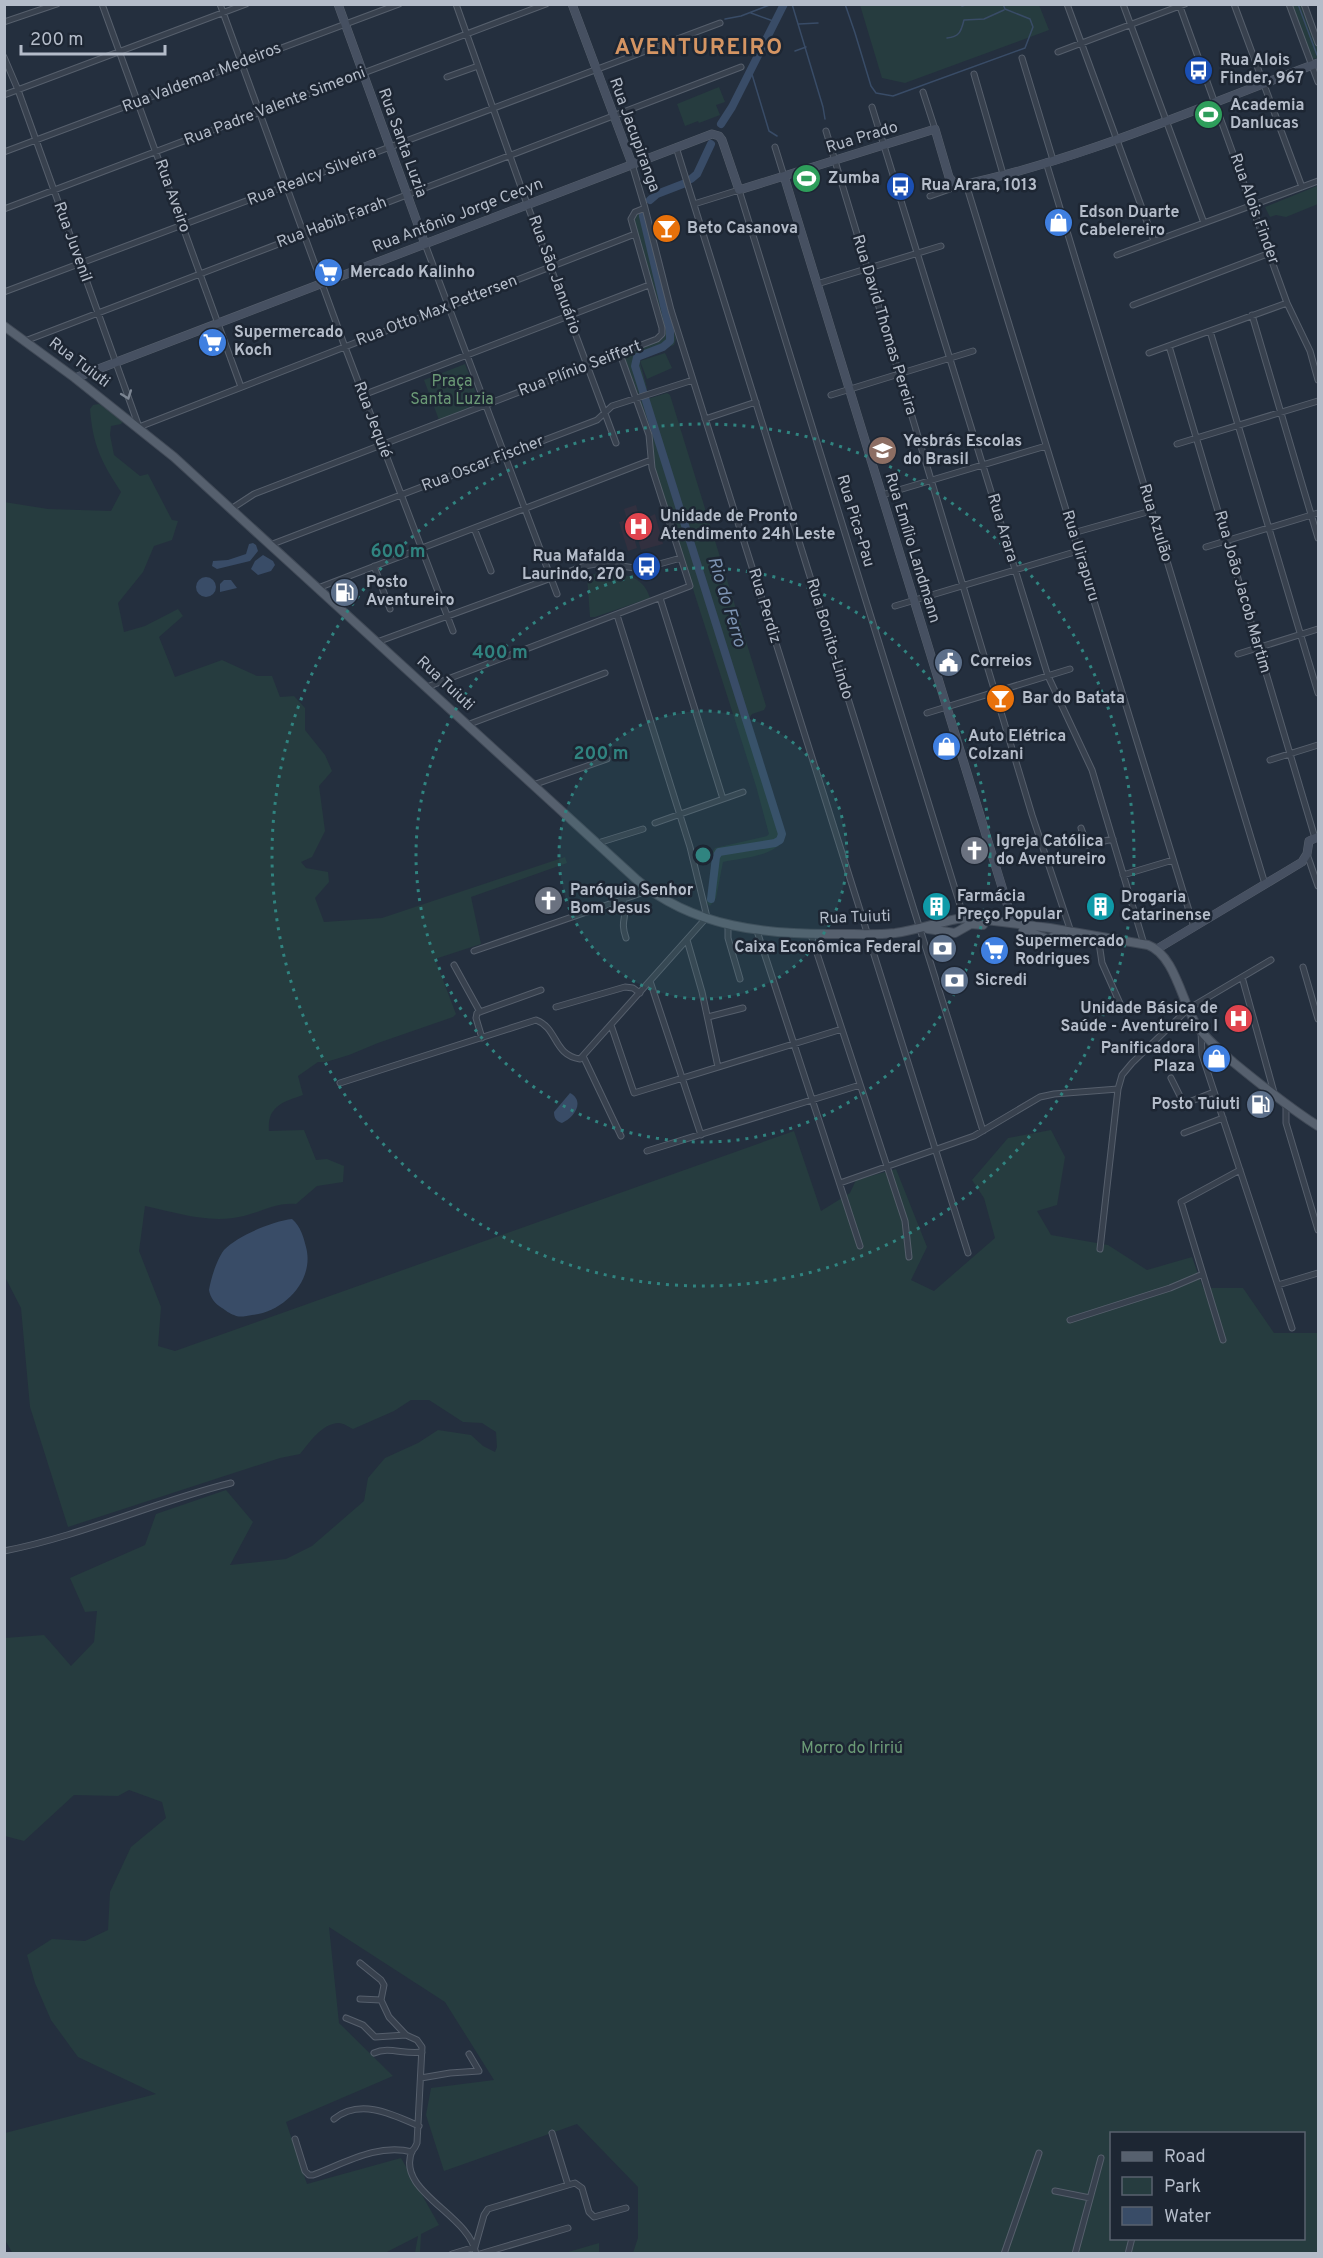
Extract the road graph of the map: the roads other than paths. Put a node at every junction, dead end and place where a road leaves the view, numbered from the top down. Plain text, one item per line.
1 (57, 4) edge
2 (102, 4) edge
3 (220, 4) edge
4 (246, 4) edge
5 (338, 4) edge
6 (399, 4) edge
7 (456, 4) edge
8 (546, 4) edge
9 (572, 4) edge
10 (1067, 4) edge
11 (1123, 4) edge
12 (1234, 4) edge
13 (1288, 4) edge
14 (1304, 4) edge
15 (1181, 5) edge
16 (224, 13) junction
17 (4, 22) edge
18 (720, 23) dead end
19 (345, 25) junction
20 (1131, 25) junction
21 (467, 34) junction
22 (1083, 43) junction
23 (1318, 43) edge
24 (119, 52) junction
25 (1058, 52) dead end
26 (4, 57) edge
27 (1022, 58) dead end
28 (242, 63) junction
29 (1316, 64) edge
30 (478, 66) junction
31 (741, 67) dead end
32 (596, 70) junction
33 (362, 74) junction
34 (974, 74) dead end
35 (447, 77) dead end
36 (1318, 82) edge
37 (1263, 84) junction
38 (18, 90) junction
39 (923, 92) dead end
40 (4, 95) edge
41 (138, 102) junction
42 (1215, 102) junction
43 (872, 107) dead end
44 (493, 108) junction
45 (260, 113) junction
46 (613, 116) junction
47 (1167, 120) junction
48 (934, 129) junction
49 (826, 131) dead end
50 (716, 134) joint
51 (1118, 138) junction
52 (36, 140) junction
53 (884, 145) junction
54 (676, 147) junction
55 (775, 147) dead end
56 (389, 148) junction
57 (4, 152) edge
58 (156, 152) junction
59 (510, 155) junction
60 (835, 160) junction
61 (1049, 161) junction
62 (632, 164) junction
63 (1003, 174) junction
64 (784, 176) junction
65 (1318, 181) edge
66 (964, 185) junction
67 (286, 186) junction
68 (1302, 187) junction
69 (54, 190) junction
70 (739, 190) junction
71 (407, 195) junction
72 (930, 196) dead end
73 (527, 204) junction
74 (694, 204) junction
75 (1252, 205) junction
76 (645, 208) junction
77 (4, 209) edge
78 (1204, 223) junction
79 (182, 225) junction
80 (304, 234) junction
81 (635, 234) junction
82 (1154, 241) junction
83 (425, 244) junction
84 (941, 246) dead end
85 (918, 254) junction
86 (1270, 254) junction
87 (1117, 255) dead end
88 (80, 264) junction
89 (551, 267) junction
90 (867, 269) junction
91 (200, 274) junction
92 (321, 283) junction
93 (817, 284) junction
94 (649, 285) junction
95 (4, 292) edge
96 (1287, 303) junction
97 (1133, 304) dead end
98 (448, 307) junction
99 (98, 313) junction
100 (1252, 315) junction
101 (569, 316) junction
102 (217, 323) junction
103 (4, 326) edge
104 (1210, 331) junction
105 (25, 341) junction
106 (1169, 346) junction
107 (345, 347) junction
108 (973, 351) dead end
109 (1149, 353) dead end
110 (620, 354) junction
111 (466, 356) junction
112 (950, 358) junction
113 (116, 362) junction
114 (588, 366) junction
115 (899, 374) junction
116 (75, 378) junction
117 (693, 380) junction
118 (1318, 380) edge
119 (241, 387) junction
120 (849, 390) junction
121 (363, 395) junction
122 (831, 395) dead end
123 (641, 397) junction
124 (1318, 401) edge
125 (756, 402) junction
126 (485, 405) junction
127 (605, 412) junction
128 (1281, 412) junction
129 (705, 418) junction
130 (1239, 425) junction
131 (139, 427) junction
132 (1197, 438) junction
133 (616, 443) dead end
134 (1177, 444) dead end
135 (382, 445) junction
136 (1046, 446) junction
137 (504, 455) junction
138 (651, 460) junction
139 (983, 465) junction
140 (931, 480) junction
141 (401, 495) junction
142 (882, 495) junction
143 (231, 509) junction
144 (525, 509) junction
145 (1151, 511) junction
146 (1318, 513) edge
147 (1312, 515) junction
148 (474, 528) junction
149 (1269, 528) junction
150 (1073, 534) junction
151 (1318, 538) edge
152 (1227, 541) junction
153 (270, 544) junction
154 (1206, 547) dead end
155 (422, 548) junction
156 (1078, 551) junction
157 (681, 558) junction
158 (374, 566) junction
159 (1015, 570) junction
160 (491, 571) dead end
161 (550, 577) junction
162 (963, 586) junction
163 (318, 588) junction
164 (557, 594) dead end
165 (660, 598) junction
166 (914, 600) junction
167 (895, 606) dead end
168 (390, 609) dead end
169 (617, 615) junction
170 (447, 616) junction
171 (1318, 629) edge
172 (453, 631) dead end
173 (1301, 634) junction
174 (377, 642) junction
175 (1259, 647) junction
176 (1238, 654) dead end
177 (1070, 669) dead end
178 (605, 673) dead end
179 (1048, 676) junction
180 (427, 687) junction
181 (995, 692) junction
182 (1318, 693) edge
183 (947, 707) junction
184 (927, 713) dead end
185 (467, 725) junction
186 (1318, 745) edge
187 (1290, 753) junction
188 (607, 759) dead end
189 (1270, 760) dead end
190 (533, 784) junction
191 (743, 792) dead end
192 (723, 799) junction
193 (679, 815) junction
194 (655, 823) dead end
195 (1081, 828) dead end
196 (643, 829) dead end
197 (1317, 837) edge
198 (1113, 839) junction
199 (598, 843) junction
200 (1307, 854) junction
201 (1173, 860) junction
202 (1124, 875) junction
203 (1265, 884) junction
204 (1318, 886) edge
205 (650, 890) junction
206 (624, 899) junction
207 (707, 917) junction
208 (964, 918) junction
209 (950, 920) junction
210 (1013, 923) junction
211 (728, 925) junction
212 (1194, 927) junction
213 (919, 928) junction
214 (1050, 928) junction
215 (757, 931) junction
216 (1069, 931) junction
217 (952, 933) junction
218 (867, 934) junction
219 (811, 935) junction
220 (1098, 936) junction
221 (626, 938) dead end
222 (1050, 938) junction
223 (687, 940) junction
224 (1144, 944) junction
225 (1157, 949) junction
226 (474, 951) dead end
227 (1271, 960) dead end
228 (454, 965) dead end
229 (1303, 966) dead end
230 (1242, 977) junction
231 (740, 979) dead end
232 (650, 981) junction
233 (541, 990) dead end
234 (640, 993) junction
235 (556, 1007) dead end
236 (743, 1008) dead end
237 (1122, 1008) dead end
238 (1188, 1009) junction
239 (480, 1012) junction
240 (708, 1017) junction
241 (1318, 1019) edge
242 (610, 1025) junction
243 (842, 1029) junction
244 (1201, 1031) junction
245 (482, 1038) junction
246 (794, 1044) junction
247 (584, 1056) junction
248 (718, 1067) junction
249 (682, 1078) junction
250 (1171, 1078) dead end
251 (340, 1083) dead end
252 (860, 1085) junction
253 (1118, 1089) junction
254 (1214, 1092) junction
255 (1275, 1098) junction
256 (812, 1100) junction
257 (1286, 1105) junction
258 (1223, 1118) junction
259 (1318, 1126) edge
260 (983, 1131) junction
261 (1184, 1133) dead end
262 (701, 1135) junction
263 (621, 1136) dead end
264 (935, 1150) junction
265 (647, 1151) dead end
266 (887, 1167) junction
267 (1240, 1170) junction
268 (840, 1184) junction
269 (1318, 1230) edge
270 (860, 1246) dead end
271 (1100, 1249) dead end
272 (968, 1253) dead end
273 (909, 1257) dead end
274 (1318, 1273) edge
275 (1203, 1274) junction
276 (1278, 1285) junction
277 (1070, 1320) dead end
278 (1292, 1328) dead end
279 (1223, 1340) dead end
280 (231, 1483) dead end
281 (4, 1551) edge
282 (360, 1962) dead end
283 (360, 1999) dead end
284 (381, 2000) junction
285 (346, 2018) dead end
286 (406, 2035) junction
287 (422, 2052) junction
288 (374, 2053) dead end
289 (469, 2054) dead end
290 (421, 2078) junction
291 (334, 2119) dead end
292 (418, 2126) junction
293 (552, 2133) dead end
294 (295, 2139) dead end
295 (412, 2152) junction
296 (1039, 2153) dead end
297 (1101, 2158) dead end
298 (568, 2185) junction
299 (1055, 2190) dead end
300 (1090, 2198) junction
301 (626, 2208) dead end
302 (568, 2228) dead end
303 (477, 2251) edge
304 (452, 2253) edge
305 (1004, 2253) edge
306 (1074, 2253) edge

1 - 17 street
2 - 24 street, Rua Aveiro
3 - 16 street, Rua Jequié
4 - 16 street
5 - 19 street, Rua Santa Luzia
6 - 19 street, Rua Valdemar Medeiros
7 - 21 street, Rua São Januário
8 - 21 street, Rua Padre Valente Simeoni
9 - 32 street, Rua Jacupiranga
10 - 22 street
11 - 20 street
12 - 37 street
13 - 29 street
14 - 23 street
15 - 20 street
15 - 42 street, Rua Alois Finder
16 - 24 street
16 - 28 street, Rua Jequié
18 - 32 street, Rua Realcy Silveira
19 - 28 street, Rua Valdemar Medeiros
19 - 33 street, Rua Santa Luzia
20 - 22 street
20 - 47 street
21 - 30 street, Rua São Januário
21 - 33 street, Rua Padre Valente Simeoni
22 - 25 street
22 - 51 street
24 - 38 street
24 - 41 street, Rua Aveiro
26 - 38 street, Rua Juvenil
27 - 61 street, Rua Azulão
28 - 41 street, Rua Valdemar Medeiros
28 - 45 street, Rua Jequié
29 - 36 street
29 - 37 street
30 - 35 street
30 - 44 street, Rua São Januário
31 - 46 street, Rua Habib Farah
32 - 44 street, Rua Realcy Silveira
32 - 46 street, Rua Jacupiranga
33 - 45 street, Rua Padre Valente Simeoni
33 - 56 street, Rua Santa Luzia
34 - 63 street
37 - 42 street
37 - 68 street
38 - 40 street
38 - 52 street, Rua Juvenil
39 - 48 street
41 - 52 street, Rua Valdemar Medeiros
41 - 58 street, Rua Aveiro
42 - 47 street
42 - 75 street, Rua Alois Finder
43 - 53 street, Rua Arara
44 - 56 street, Rua Realcy Silveira
44 - 59 street, Rua São Januário
45 - 58 street, Rua Padre Valente Simeoni
45 - 67 street, Rua Jequié
46 - 59 street, Rua Habib Farah
46 - 62 street, Rua Jacupiranga
47 - 51 street
47 - 78 street
48 - 53 street, Rua Prado
48 - 66 street
49 - 60 street, Rua David Thomas Pereira
50 - 54 street, Rua Antônio Jorge Cecyn
50 - 70 street, Rua Pica-Pau
51 - 61 street
51 - 82 street
52 - 57 street, Rua Valdemar Medeiros
52 - 69 street, Rua Juvenil
53 - 60 street, Rua Prado
53 - 85 street, Rua Arara
54 - 62 street, Rua Antônio Jorge Cecyn
54 - 74 street, Rua Bonito-Lindo
55 - 64 street, Rua Emílio Landmann
56 - 67 street, Rua Realcy Silveira
56 - 71 street, Rua Santa Luzia
58 - 69 street, Rua Padre Valente Simeoni
58 - 79 street, Rua Aveiro
59 - 71 street, Rua Habib Farah
59 - 73 street, Rua São Januário
60 - 64 street, Rua Prado
60 - 90 street, Rua David Thomas Pereira
61 - 63 street
61 - 145 street, Rua Azulão
62 - 73 street, Rua Antônio Jorge Cecyn
62 - 76 street, Rua Jacupiranga
63 - 66 street
64 - 70 street, Rua Prado
64 - 93 street, Rua Emílio Landmann
65 - 68 street
66 - 72 street
66 - 136 street, Rua Uirapuru
67 - 79 street, Rua Realcy Silveira
67 - 80 street, Rua Jequié
68 - 75 street
69 - 77 street, Rua Padre Valente Simeoni
69 - 88 street, Rua Juvenil
70 - 74 street, Rua Prado
70 - 208 street, Rua Pica-Pau
71 - 80 street, Rua Habib Farah
71 - 83 street, Rua Santa Luzia
73 - 83 street, Rua Antônio Jorge Cecyn
73 - 89 street, Rua São Januário
74 - 125 street, Rua Bonito-Lindo
75 - 78 street
75 - 86 street, Rua Alois Finder
76 - 81 street
76 - 117 street, Rua Perdiz
78 - 82 street
79 - 88 street, Rua Realcy Silveira
79 - 91 street, Rua Aveiro
80 - 91 street, Rua Habib Farah
80 - 92 street, Rua Jequié
81 - 89 street, Rua Otto Max Pettersen
81 - 94 street
82 - 87 street
83 - 92 street, Rua Antônio Jorge Cecyn
83 - 98 street, Rua Santa Luzia
84 - 85 street
85 - 90 street
85 - 112 street, Rua Arara
86 - 96 street, Rua Alois Finder
86 - 97 street
88 - 95 street, Rua Realcy Silveira
88 - 99 street, Rua Juvenil
89 - 98 street, Rua Otto Max Pettersen
89 - 101 street, Rua São Januário
90 - 93 street
90 - 115 street, Rua David Thomas Pereira
91 - 99 street, Rua Habib Farah
91 - 102 street, Rua Aveiro
92 - 102 street, Rua Antônio Jorge Cecyn
92 - 107 street, Rua Jequié
93 - 120 street, Rua Emílio Landmann
94 - 101 street
94 - 110 street, Rua Plínio Seiffert
96 - 100 street
96 - 118 street, Rua Alois Finder
98 - 107 street, Rua Otto Max Pettersen
98 - 111 street, Rua Santa Luzia
99 - 105 street, Rua Habib Farah
99 - 113 street, Rua Juvenil
100 - 104 street
100 - 128 street
101 - 111 street
101 - 114 street, Rua São Januário
102 - 113 street, Rua Antônio Jorge Cecyn
102 - 119 street, Rua Aveiro
103 - 105 main road, Rua Tuiuti
104 - 106 street
104 - 130 street
105 - 116 main road, Rua Tuiuti
106 - 109 street
106 - 132 street, Rua João Jacob Martim
107 - 119 street, Rua Otto Max Pettersen
107 - 121 street, Rua Jequié
108 - 112 street
110 - 114 street, Rua Plínio Seiffert
110 - 123 street
111 - 121 street
111 - 126 street, Rua Santa Luzia
112 - 115 street
112 - 139 street, Rua Arara
113 - 116 street, Rua Antônio Jorge Cecyn
113 -> 131 street, Rua Juvenil
114 - 126 street, Rua Plínio Seiffert
114 - 127 street, Rua São Januário
115 - 120 street
115 - 140 street, Rua David Thomas Pereira
116 - 131 main road, Rua Tuiuti
117 - 123 street, Rua Oscar Fischer
117 - 129 street, Rua Perdiz
119 - 131 street, Rua Otto Max Pettersen
120 - 122 street
120 - 142 street, Rua Emílio Landmann
121 - 135 street, Rua Jequié
123 - 127 street, Rua Oscar Fischer
123 - 138 street
124 - 128 street
125 - 129 street
125 - 213 street, Rua Bonito-Lindo
126 - 135 street, Rua Plínio Seiffert
126 - 137 street, Rua Santa Luzia
127 - 133 street, Rua São Januário
127 - 137 street, Rua Oscar Fischer
128 - 130 street
128 - 147 street
129 - 218 street, Rua Perdiz
130 - 132 street
130 - 149 street
131 - 143 main road, Rua Tuiuti
132 - 134 street
132 - 152 street, Rua João Jacob Martim
135 - 141 street, Rua Jequié
135 - 143 street, Rua Plínio Seiffert
136 - 139 street
136 - 150 street, Rua Uirapuru
137 - 141 street, Rua Oscar Fischer
137 - 144 street, Rua Santa Luzia
138 - 144 street
138 - 157 street
139 - 140 street
139 - 159 street, Rua Arara
140 - 142 street
140 - 162 street, Rua David Thomas Pereira
141 - 153 street, Rua Oscar Fischer
141 - 155 street, Rua Jequié
142 - 166 street, Rua Emílio Landmann
143 - 153 main road, Rua Tuiuti
144 - 148 street
144 - 161 street, Rua Santa Luzia
145 - 150 street
145 - 203 street, Rua Azulão
146 - 147 street
147 - 149 street
147 - 151 street
148 - 155 street
148 - 160 street
149 - 152 street
149 - 173 street
150 - 156 street, Rua Uirapuru
152 - 154 street
152 - 175 street, Rua João Jacob Martim
153 - 163 main road, Rua Tuiuti
155 - 158 street
155 - 170 street, Rua Jequié
156 - 159 street
156 - 201 street, Rua Uirapuru
157 - 161 street
157 - 165 street
158 - 163 street
158 - 168 street
159 - 162 street
159 - 179 street, Rua Arara
161 - 164 street, Rua Santa Luzia
161 - 170 street
162 - 166 street
162 - 181 street, Rua David Thomas Pereira
163 - 174 main road, Rua Tuiuti
165 - 169 street
165 - 192 street
166 - 167 street
166 - 183 street, Rua Emílio Landmann
169 - 180 street
169 - 193 street
170 - 172 street, Rua Jequié
170 - 174 street
171 - 173 street
173 - 175 street
173 - 182 street
174 - 180 main road, Rua Tuiuti
175 - 176 street
175 - 187 street, Rua João Jacob Martim
177 - 179 street
178 - 185 street
179 - 181 street
179 - 198 street, Rua Arara
180 - 185 main road, Rua Tuiuti
181 - 183 street
181 - 216 street, Rua David Thomas Pereira
183 - 184 street
183 - 210 street, Rua Emílio Landmann
185 - 190 main road, Rua Tuiuti
186 - 187 street
187 - 189 street
187 - 197 street, Rua João Jacob Martim
188 - 190 street
190 - 199 main road, Rua Tuiuti
191 - 192 street
192 - 193 street
193 - 194 street
193 - 207 street
195 - 198 street
196 - 199 street
197 - 200 street
198 - 202 street, Rua Arara
199 - 205 main road, Rua Tuiuti
200 - 203 street
200 - 204 street
201 - 202 street
201 - 212 street, Rua Uirapuru
202 - 224 street, Rua Arara
203 - 212 street
205 - 206 street
205 - 207 main road, Rua Tuiuti
206 - 221 street
206 - 226 street
207 - 211 main road, Rua Tuiuti
207 - 223 street
208 - 209 main road, Rua Tuiuti
208 - 210 main road, Rua Tuiuti
209 - 213 main road, Rua Tuiuti
209 - 217 main road
210 - 214 main road, Rua Tuiuti
211 - 215 main road, Rua Tuiuti
211 - 231 street
212 - 225 street
213 - 217 main road, Rua Tuiuti
213 - 218 main road, Rua Tuiuti
213 - 260 street, Rua Bonito-Lindo
214 - 216 main road, Rua Tuiuti
214 - 222 main road
215 - 219 main road, Rua Tuiuti
215 - 246 street
216 - 220 main road, Rua Tuiuti
216 - 222 main road
217 - 222 main road, Rua Tuiuti
218 - 219 main road, Rua Tuiuti
218 - 264 street, Rua Perdiz
219 - 243 street
220 - 224 main road, Rua Tuiuti
220 - 237 street
223 - 232 street
223 - 240 street
224 - 225 main road, Rua Tuiuti
225 - 238 main road
227 - 230 street
228 - 239 street
229 - 241 street
230 - 238 street
230 - 255 street
232 - 234 street
232 - 249 street
233 - 239 street
234 - 235 street
234 - 242 street
236 - 240 street
238 - 244 main road
238 - 253 street
239 - 245 street
240 - 248 street
242 - 247 street
242 - 249 street
243 - 246 street
243 - 252 street
244 - 254 street
244 - 255 main road
245 - 247 street
245 - 251 street
246 - 248 street
246 - 256 street
247 - 263 street
248 - 249 street
249 - 262 street
250 - 254 street
252 - 256 street
252 - 266 street
253 - 260 street
253 - 271 street
254 - 258 street
255 - 257 main road
256 - 262 street
256 - 268 street
257 - 259 main road
257 - 269 street
258 - 261 street
258 - 267 street
260 - 264 street
262 - 265 street
264 - 266 street
264 - 272 street, Rua Perdiz
266 - 268 street
266 - 273 street
267 - 275 street
267 - 276 street
268 - 270 street
274 - 276 street
275 - 277 street
275 - 279 street
276 - 278 street
280 - 281 street
282 - 284 street
283 - 284 street
284 - 286 street
285 - 286 street
286 - 287 street
287 - 288 street
287 - 290 street
289 - 290 street
290 - 292 street
291 - 292 street
292 - 295 street
293 - 298 street
294 - 295 street
295 - 303 street
296 - 305 street
297 - 300 street
298 - 301 street
298 - 303 street
299 - 300 street
300 - 306 street
302 - 303 street
303 - 304 street

